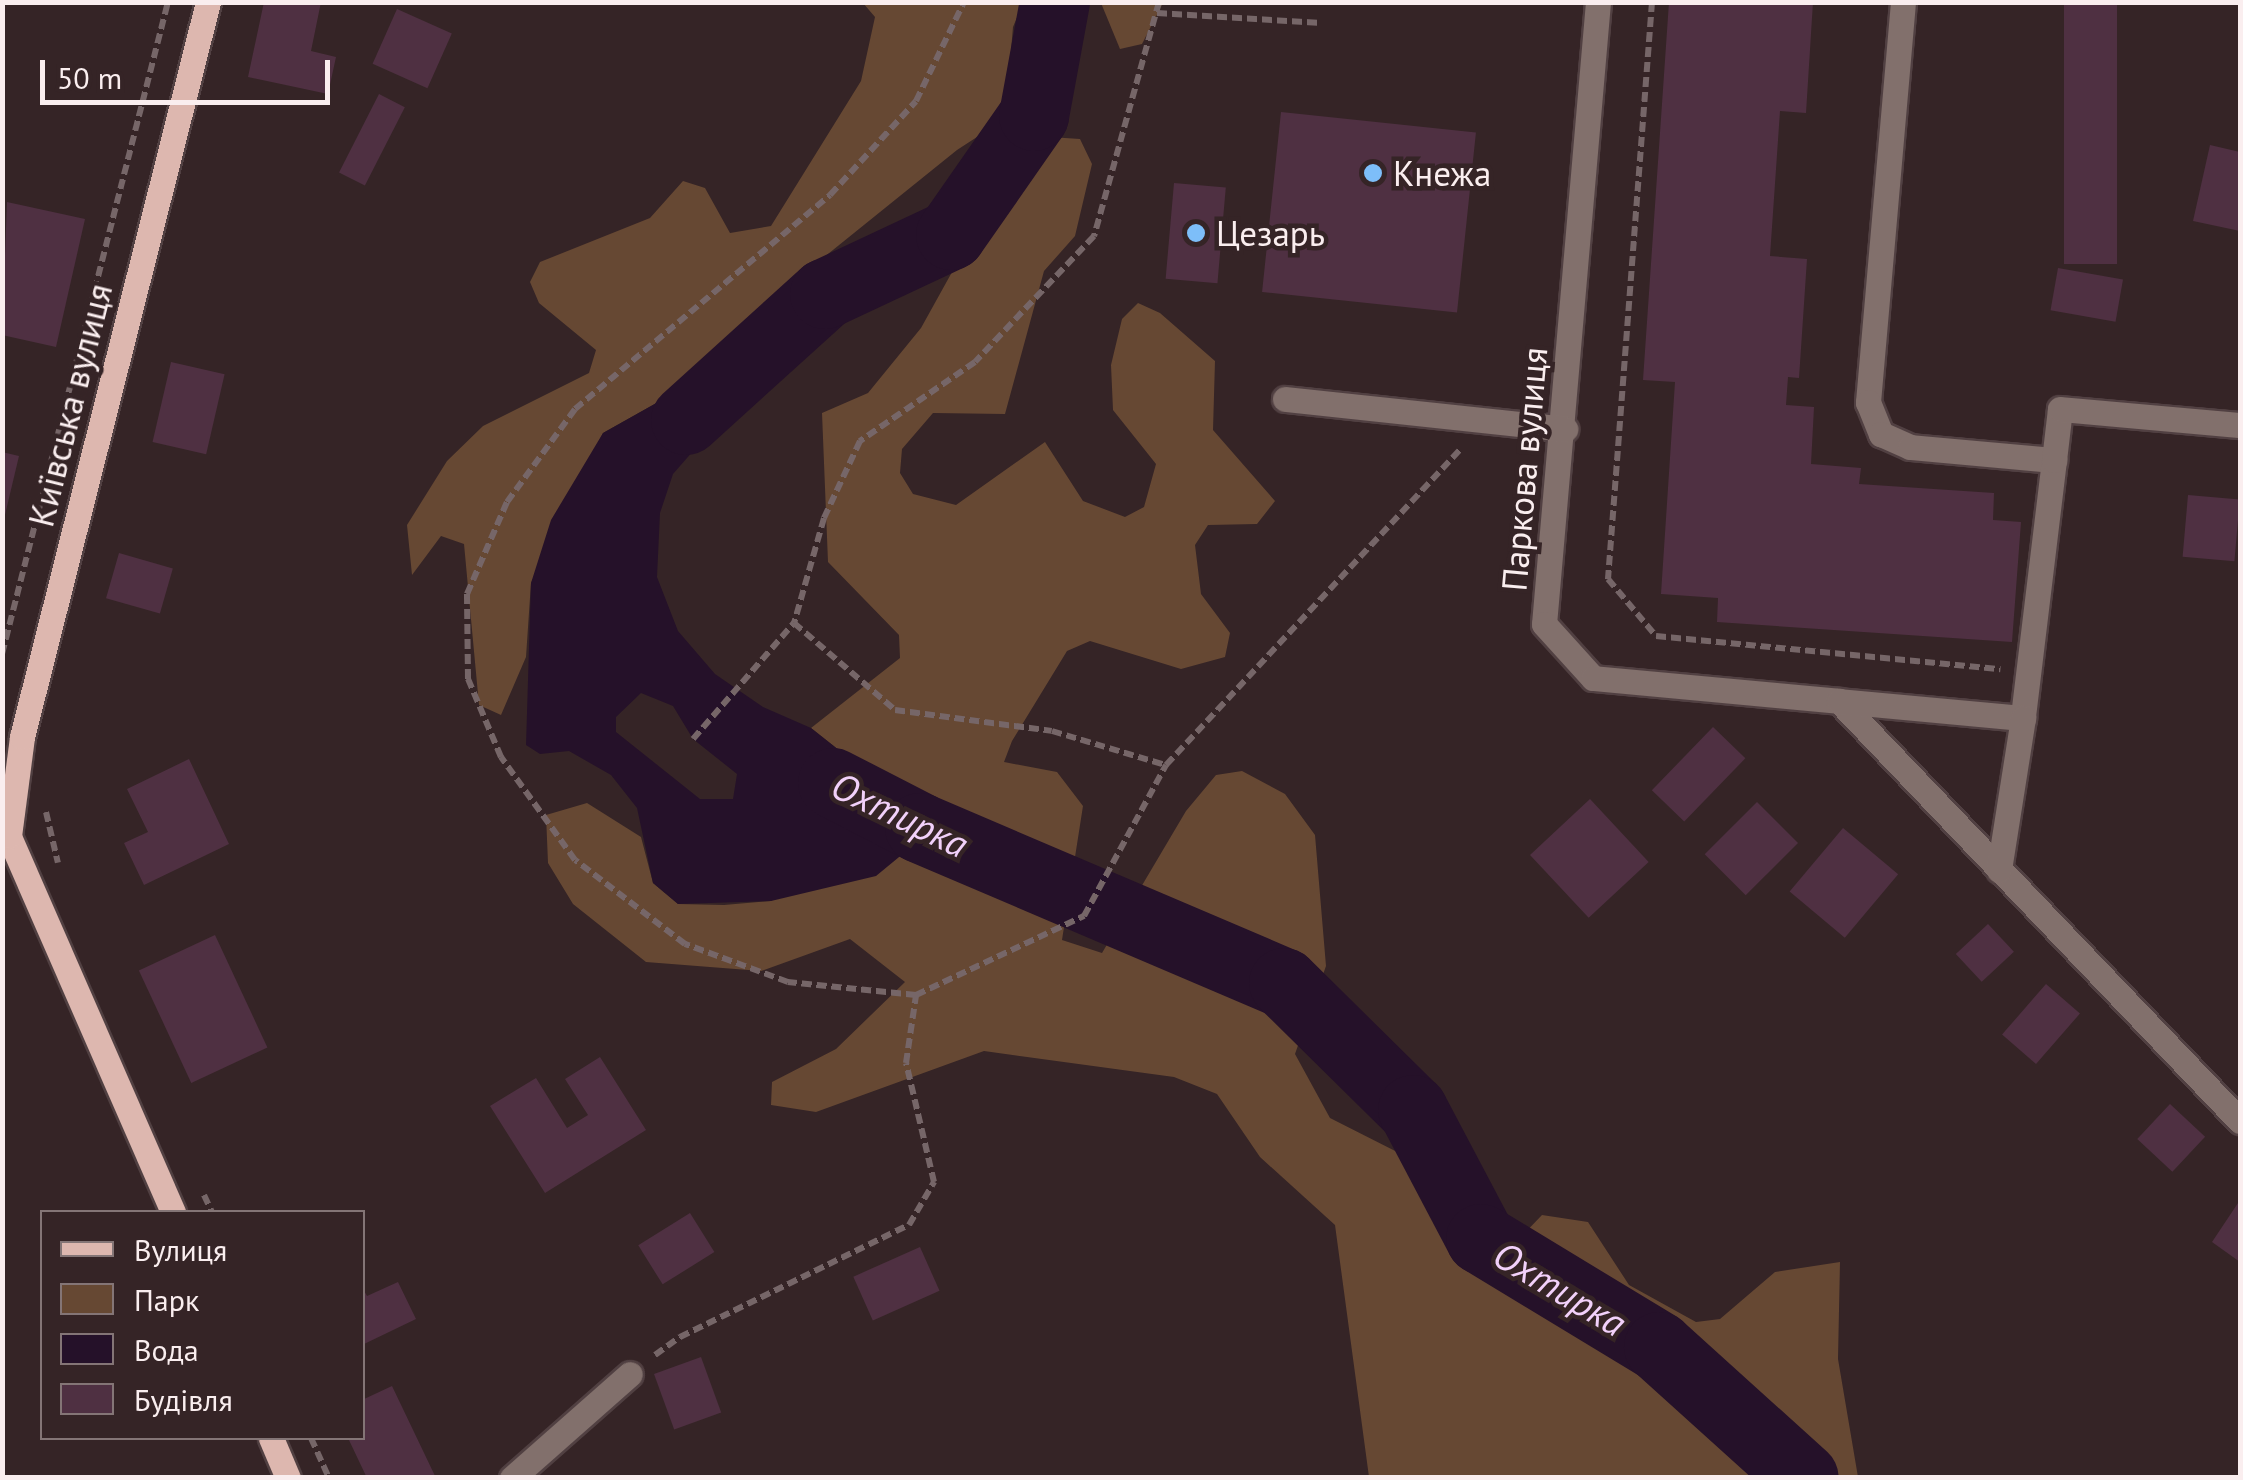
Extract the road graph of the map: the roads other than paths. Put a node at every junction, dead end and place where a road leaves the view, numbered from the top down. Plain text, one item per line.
1 (208, 2) edge
2 (1598, 2) edge
3 (1904, 2) edge
4 (1285, 399) dead end
5 (2240, 425) edge
6 (1565, 429) junction
7 (2054, 460) junction
8 (1839, 701) junction
9 (2022, 718) junction
10 (6, 835) edge
11 (1998, 870) junction
12 (2240, 1121) edge
13 (172, 1210) edge
14 (630, 1374) road end
15 (272, 1440) edge
16 (288, 1478) edge
17 (512, 1478) edge

1 - 10 main road, Київська вулиця
2 - 6 street, Паркова вулиця
3 - 7 street
4 - 6 street
5 - 7 street
6 - 8 street, Паркова вулиця
7 - 9 street
8 - 9 street, Паркова вулиця
8 - 11 street
9 - 11 street
10 - 13 main road, Київська вулиця
11 - 12 street
14 - 17 street
15 - 16 main road

